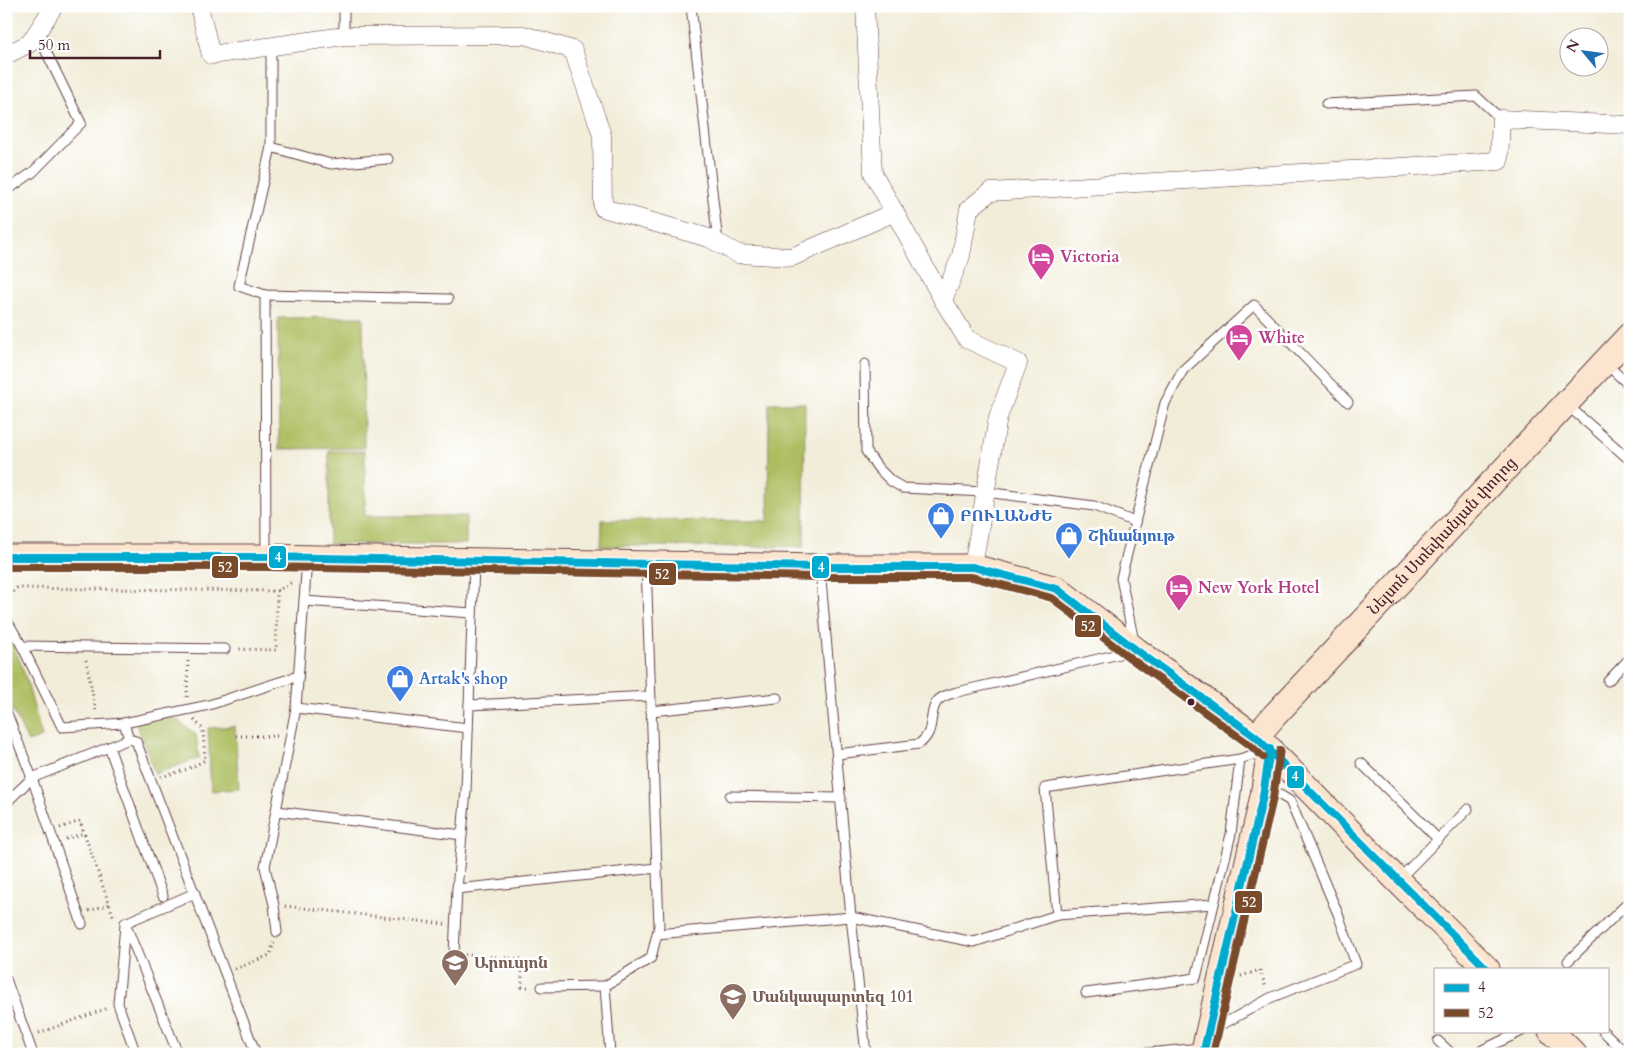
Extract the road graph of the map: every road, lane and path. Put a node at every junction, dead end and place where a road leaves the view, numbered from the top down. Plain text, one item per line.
1 (54, 6) edge
2 (199, 6) edge
3 (344, 6) edge
4 (691, 6) edge
5 (866, 6) edge
6 (37, 32) junction
7 (344, 36) junction
8 (271, 47) junction
9 (6, 55) edge
10 (1326, 104) dead end
11 (1501, 119) junction
12 (1630, 125) edge
13 (271, 147) junction
14 (388, 158) dead end
15 (6, 191) edge
16 (894, 212) junction
17 (718, 243) junction
18 (265, 295) junction
19 (448, 298) dead end
20 (944, 300) junction
21 (1630, 336) edge
22 (1604, 363) junction
23 (865, 364) dead end
24 (1630, 386) edge
25 (1348, 402) dead end
26 (1566, 405) junction
27 (1630, 460) edge
28 (985, 492) junction
29 (1135, 522) junction
30 (6, 557) edge
31 (266, 557) junction
32 (308, 558) junction
33 (474, 560) junction
34 (646, 563) junction
35 (820, 567) junction
36 (973, 567) junction
37 (6, 599) edge
38 (304, 601) junction
39 (472, 613) junction
40 (6, 619) edge
41 (22, 646) junction
42 (83, 647) junction
43 (188, 649) junction
44 (225, 650) joint
45 (1136, 650) junction
46 (1630, 658) edge
47 (298, 676) junction
48 (1608, 680) dead end
49 (650, 696) junction
50 (777, 698) dead end
51 (469, 705) junction
52 (296, 708) junction
53 (186, 710) junction
54 (6, 711) edge
55 (651, 711) junction
56 (124, 723) junction
57 (99, 725) junction
58 (468, 728) junction
59 (236, 736) dead end
60 (291, 736) junction
61 (129, 739) junction
62 (1263, 743) junction
63 (109, 747) junction
64 (837, 754) junction
65 (1240, 759) junction
66 (1361, 763) dead end
67 (32, 778) junction
68 (151, 781) junction
69 (1264, 785) junction
70 (730, 796) dead end
71 (841, 798) junction
72 (6, 805) edge
73 (1468, 809) dead end
74 (277, 811) junction
75 (68, 825) dead end
76 (84, 833) junction
77 (462, 835) junction
78 (71, 837) dead end
79 (1438, 839) junction
80 (657, 868) junction
81 (1397, 880) junction
82 (457, 889) junction
83 (195, 893) junction
84 (163, 896) dead end
85 (1630, 901) edge
86 (110, 904) junction
87 (1213, 904) junction
88 (274, 905) junction
89 (1057, 914) junction
90 (78, 915) junction
91 (851, 917) junction
92 (82, 924) dead end
93 (125, 924) junction
94 (456, 925) junction
95 (278, 932) dead end
96 (657, 934) junction
97 (273, 946) dead end
98 (454, 954) joint
99 (1568, 961) dead end
100 (1486, 968) edge
101 (225, 973) junction
102 (6, 979) edge
103 (1213, 979) junction
104 (605, 986) junction
105 (542, 987) joint
106 (1086, 993) dead end
107 (1270, 998) junction
108 (118, 1004) junction
109 (1210, 1022) junction
110 (1520, 1032) edge
111 (1552, 1032) edge
112 (1604, 1032) edge
113 (27, 1037) junction
114 (1438, 1041) dead end
115 (1203, 1051) edge
116 (33, 1054) edge
117 (136, 1054) edge
118 (178, 1054) edge
119 (256, 1054) edge
120 (610, 1054) edge
121 (866, 1054) edge
122 (1136, 1054) edge
123 (1452, 1054) edge
124 (1474, 1054) edge
125 (1574, 1054) edge
126 (1627, 1054) edge

1 - 6 street
2 - 8 street
3 - 7 lane
4 - 17 lane
5 - 16 street
6 - 9 street
6 - 15 lane
7 - 8 street
7 - 17 street
8 - 13 lane
10 - 11 lane
11 - 12 street
11 - 20 street
13 - 14 lane
13 - 18 lane
16 - 17 street
16 - 20 street
18 - 19 lane
18 - 31 lane
20 - 28 street
21 - 22 street, Նելսոն Ստեփանյան փողոց
22 - 24 lane
22 - 26 street, Նելսոն Ստեփանյան փողոց
23 - 28 lane
25 - 29 lane
26 - 27 lane
26 - 62 street, Նելսոն Ստեփանյան փողոց
28 - 29 lane
28 - 36 street
29 - 45 lane
30 - 31 street
31 - 32 street
32 - 33 street
32 - 38 lane
33 - 34 street
33 - 39 lane
34 - 35 street
34 - 49 lane
35 - 36 street
35 - 64 lane
36 - 45 street
37 - 44 path
38 - 39 lane
38 - 47 lane
39 - 51 lane
40 - 41 lane
41 - 42 lane
41 - 57 lane
42 - 43 lane
42 - 57 path
43 - 44 lane
43 - 53 path
45 - 62 street
45 - 64 lane
46 - 48 lane
47 - 52 lane
47 - 53 lane
49 - 51 lane
49 - 55 lane
50 - 55 lane
51 - 58 lane
52 - 58 lane
52 - 60 lane
53 - 56 lane
53 - 68 path
54 - 67 lane
55 - 80 lane
56 - 57 lane
56 - 61 lane
58 - 77 lane
59 - 60 path
60 - 74 lane
61 - 63 lane
61 - 68 lane
62 - 65 lane
62 - 69 street
62 - 81 street
63 - 67 lane
63 - 84 lane
64 - 71 lane
65 - 87 lane
65 - 89 lane
66 - 79 lane
67 - 72 lane
67 - 90 lane
68 - 83 lane
69 - 103 street
69 - 107 lane
70 - 71 lane
71 - 91 lane
73 - 79 lane
74 - 77 lane
74 - 88 lane
75 - 76 path
76 - 78 path
76 - 86 path
77 - 82 lane
79 - 81 lane
80 - 82 lane
80 - 96 lane
81 - 100 street
82 - 94 lane
83 - 93 lane
83 - 101 lane
85 - 99 lane
86 - 90 path
86 - 93 path
87 - 89 lane
87 - 103 lane
88 - 94 path
88 - 95 lane
89 - 91 lane
90 - 92 lane
91 - 96 lane
91 - 121 lane
93 - 108 lane
93 - 118 lane
94 - 98 lane
96 - 104 lane
97 - 101 path
98 - 105 path
101 - 119 lane
102 - 113 lane
103 - 106 lane
103 - 107 path
103 - 109 street
104 - 105 lane
104 - 120 lane
107 - 109 lane
108 - 113 path
108 - 117 lane
109 - 115 street
110 - 124 lane
111 - 125 street
112 - 126 lane
113 - 116 lane
114 - 123 lane
115 - 122 lane

